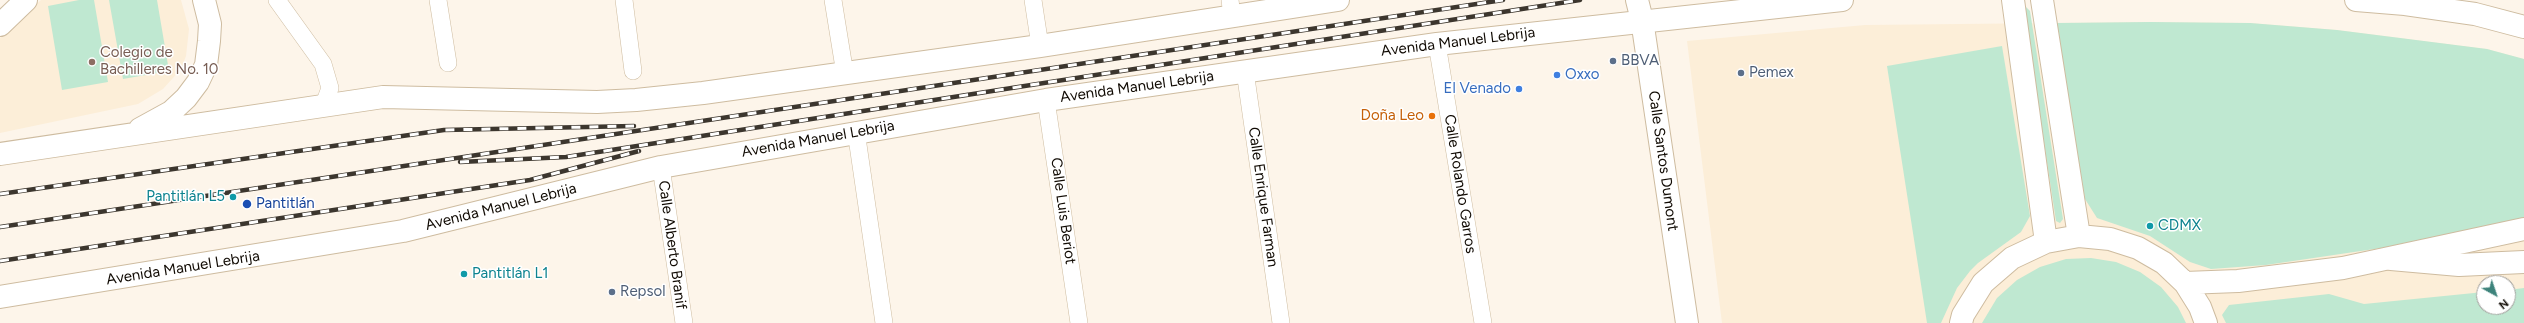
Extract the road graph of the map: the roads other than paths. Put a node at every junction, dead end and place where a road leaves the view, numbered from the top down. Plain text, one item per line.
1 (26, 0) edge
2 (204, 0) edge
3 (277, 0) edge
4 (438, 0) edge
5 (624, 0) edge
6 (833, 0) edge
7 (1033, 0) edge
8 (1338, 0) edge
9 (1842, 0) edge
10 (2013, 0) edge
11 (2042, 0) edge
12 (2356, 0) edge
13 (1231, 8) edge
14 (1640, 10) edge
15 (0, 25) edge
16 (2524, 28) edge
17 (1437, 44) junction
18 (1040, 46) junction
19 (448, 63) dead end
20 (633, 71) dead end
21 (1245, 71) junction
22 (845, 74) junction
23 (1046, 100) junction
24 (323, 107) junction
25 (856, 131) junction
26 (126, 136) junction
27 (0, 154) edge
28 (661, 167) junction
29 (2524, 229) edge
30 (2079, 236) junction
31 (2046, 242) junction
32 (2391, 259) junction
33 (2524, 262) edge
34 (2185, 283) junction
35 (0, 297) edge
36 (684, 323) edge
37 (884, 323) edge
38 (1079, 323) edge
39 (1281, 323) edge
40 (1483, 323) edge
41 (1687, 323) edge
42 (1961, 323) edge
43 (2206, 323) edge

1 - 15 main road
2 - 26 main road
3 - 24 street
4 - 19 street
5 - 20 street
6 - 22 street
7 - 18 street
8 - 13 main road
9 - 14 main road, Avenida Manuel Lebrija
10 - 31 main road
11 - 30 main road
12 - 16 main road
13 - 18 main road
14 - 17 main road, Avenida Manuel Lebrija
14 - 41 main road, Calle Santos Dumont
17 - 21 main road, Avenida Manuel Lebrija
17 - 40 street, Calle Rolando Garros
18 - 22 main road
21 - 23 main road, Avenida Manuel Lebrija
21 - 39 street, Calle Enrique Farman
22 - 24 main road
23 - 25 main road, Avenida Manuel Lebrija
23 - 38 street, Calle Luis Beriot
24 - 26 main road
25 - 28 main road, Avenida Manuel Lebrija
25 - 37 street
26 - 27 main road
28 - 35 main road, Avenida Manuel Lebrija
28 - 36 street, Calle Alberto Branif
29 - 32 main road
30 - 31 main road
30 - 34 main road
31 - 42 main road
32 - 33 main road
32 - 34 main road
34 - 43 main road

